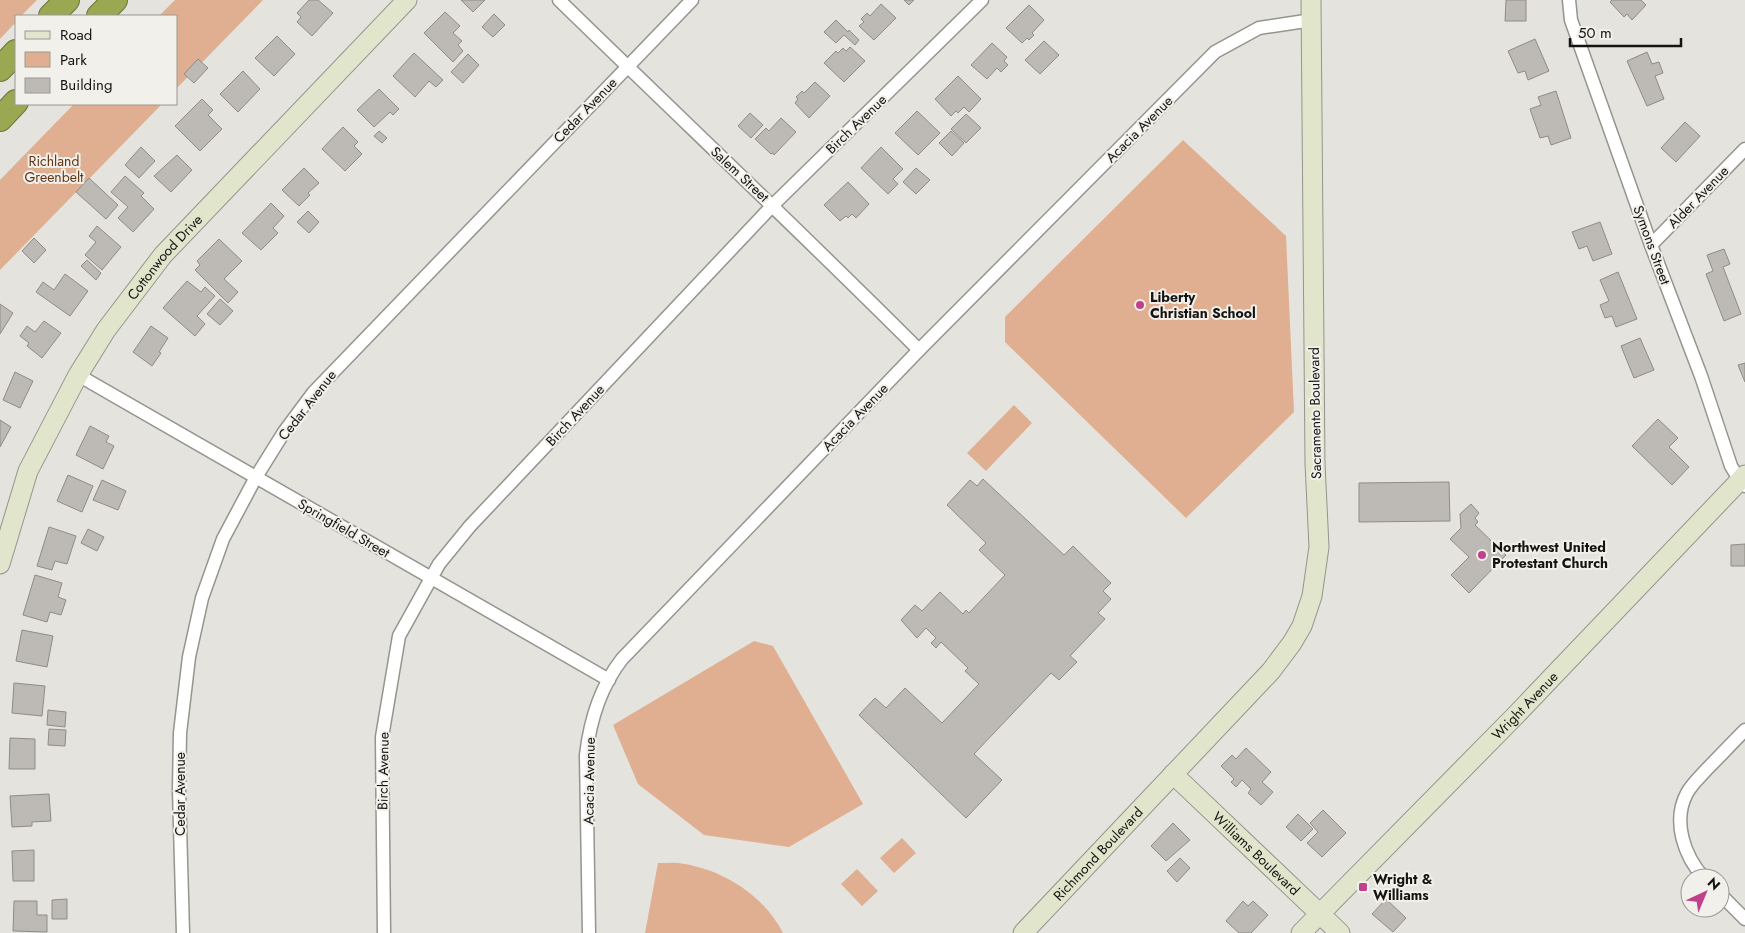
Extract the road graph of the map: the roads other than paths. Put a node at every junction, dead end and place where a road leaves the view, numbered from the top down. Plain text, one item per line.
1 (67, 0) edge
2 (115, 0) edge
3 (406, 0) edge
4 (559, 0) edge
5 (692, 0) edge
6 (982, 0) edge
7 (1311, 0) edge
8 (1569, 0) edge
9 (52, 15) edge
10 (100, 15) edge
11 (1312, 20) junction
12 (15, 53) edge
13 (627, 67) junction
14 (0, 69) edge
15 (15, 103) edge
16 (0, 118) edge
17 (1745, 149) edge
18 (773, 206) junction
19 (1651, 245) junction
20 (919, 350) junction
21 (78, 375) junction
22 (256, 477) junction
23 (1743, 481) edge
24 (0, 564) edge
25 (432, 579) junction
26 (609, 680) junction
27 (1745, 730) edge
28 (1173, 774) junction
29 (1695, 868) edge
30 (1730, 904) edge
31 (1320, 913) junction
32 (1745, 919) edge
33 (183, 933) edge
34 (384, 933) edge
35 (589, 933) edge
36 (1023, 933) edge
37 (1301, 933) edge
38 (1340, 933) edge

1 - 9 highway
2 - 10 highway
3 - 21 street, Cottonwood Drive
4 - 13 street, Salem Street
5 - 13 street, Cedar Avenue
6 - 18 street, Birch Avenue
7 - 11 street, Sacramento Boulevard
8 - 19 street, Symons Street
11 - 20 street, Acacia Avenue
11 - 28 street, Sacramento Boulevard
12 - 14 highway
13 - 18 street, Salem Street
13 - 22 street, Cedar Avenue
15 - 16 highway
17 - 19 street, Alder Avenue
18 - 20 street, Salem Street
18 - 25 street, Birch Avenue
19 - 23 street, Symons Street
20 - 26 street, Acacia Avenue
21 - 22 street, Springfield Street
21 - 24 street, Cottonwood Drive
22 - 25 street, Springfield Street
22 - 33 street, Cedar Avenue
23 - 31 street, Wright Avenue
25 - 26 street, Springfield Street
25 - 34 street, Birch Avenue
26 - 35 street, Acacia Avenue
27 - 29 street
28 - 31 street, Williams Boulevard
28 - 36 street, Richmond Boulevard
30 - 32 street
31 - 37 street, Wright Avenue
31 - 38 street, Williams Boulevard

